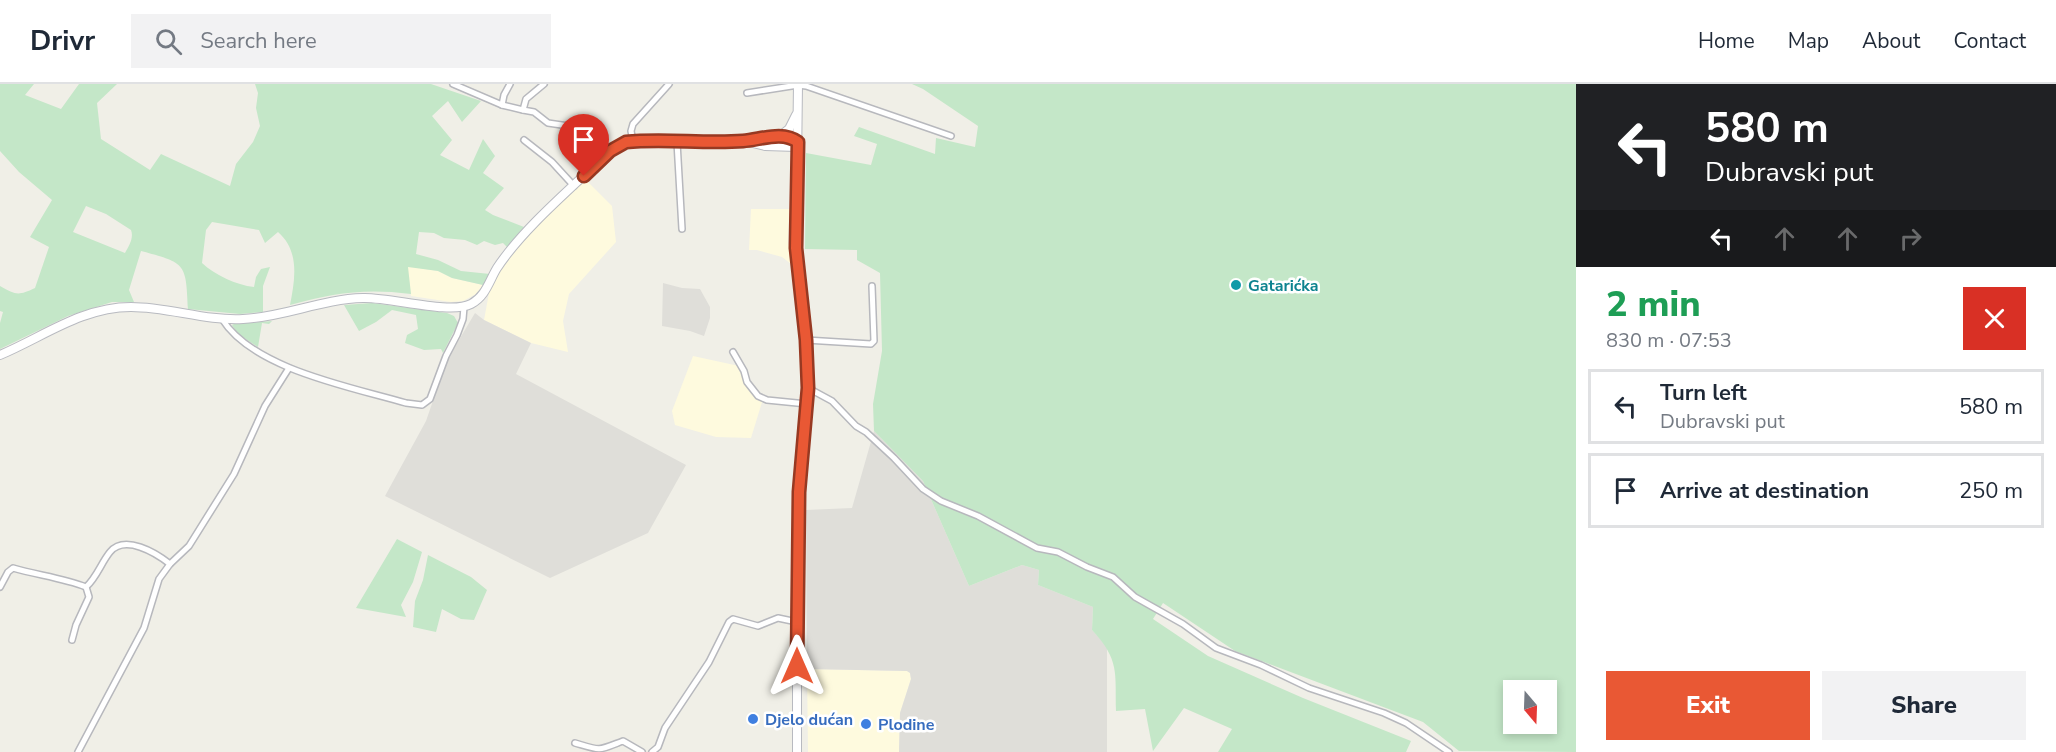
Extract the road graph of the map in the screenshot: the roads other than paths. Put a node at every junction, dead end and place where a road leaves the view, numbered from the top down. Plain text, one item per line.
1 (453, 84) edge
2 (510, 84) edge
3 (544, 84) edge
4 (669, 84) edge
5 (798, 85) edge
6 (747, 93) dead end
7 (502, 105) junction
8 (523, 110) junction
9 (798, 111) junction
10 (780, 136) junction
11 (951, 136) dead end
12 (524, 140) dead end
13 (633, 141) junction
14 (744, 141) junction
15 (677, 142) junction
16 (797, 144) junction
17 (610, 151) junction
18 (574, 186) junction
19 (682, 229) dead end
20 (872, 286) dead end
21 (464, 307) junction
22 (222, 319) junction
23 (806, 340) junction
24 (733, 352) dead end
25 (0, 355) edge
26 (289, 368) junction
27 (808, 388) junction
28 (807, 404) junction
29 (170, 564) junction
30 (0, 587) edge
31 (86, 587) junction
32 (797, 622) junction
33 (72, 640) dead end
34 (575, 743) dead end
35 (78, 752) edge
36 (642, 752) edge
37 (652, 752) edge
38 (797, 752) edge
39 (1449, 752) edge

1 - 7 street
2 - 7 street
3 - 8 street
4 - 13 street
5 - 6 street
5 - 9 main road
5 - 11 street
7 - 8 street
8 - 17 street
9 - 10 main road
9 - 16 main road
10 - 14 main road
10 - 16 main road
12 - 18 street
13 - 15 main road
13 - 17 main road
14 - 15 main road
14 - 16 main road
15 - 19 street
16 - 23 main road
17 - 18 main road
18 - 21 main road
20 - 23 street
21 - 22 main road
21 - 26 street
22 - 25 main road
22 - 26 street
23 - 27 main road
24 - 28 street
26 - 29 street
27 - 28 main road
27 - 39 street
28 - 32 main road
29 - 31 street
29 - 35 street
30 - 31 street
31 - 33 street
32 - 37 street
32 - 38 main road
34 - 36 street

